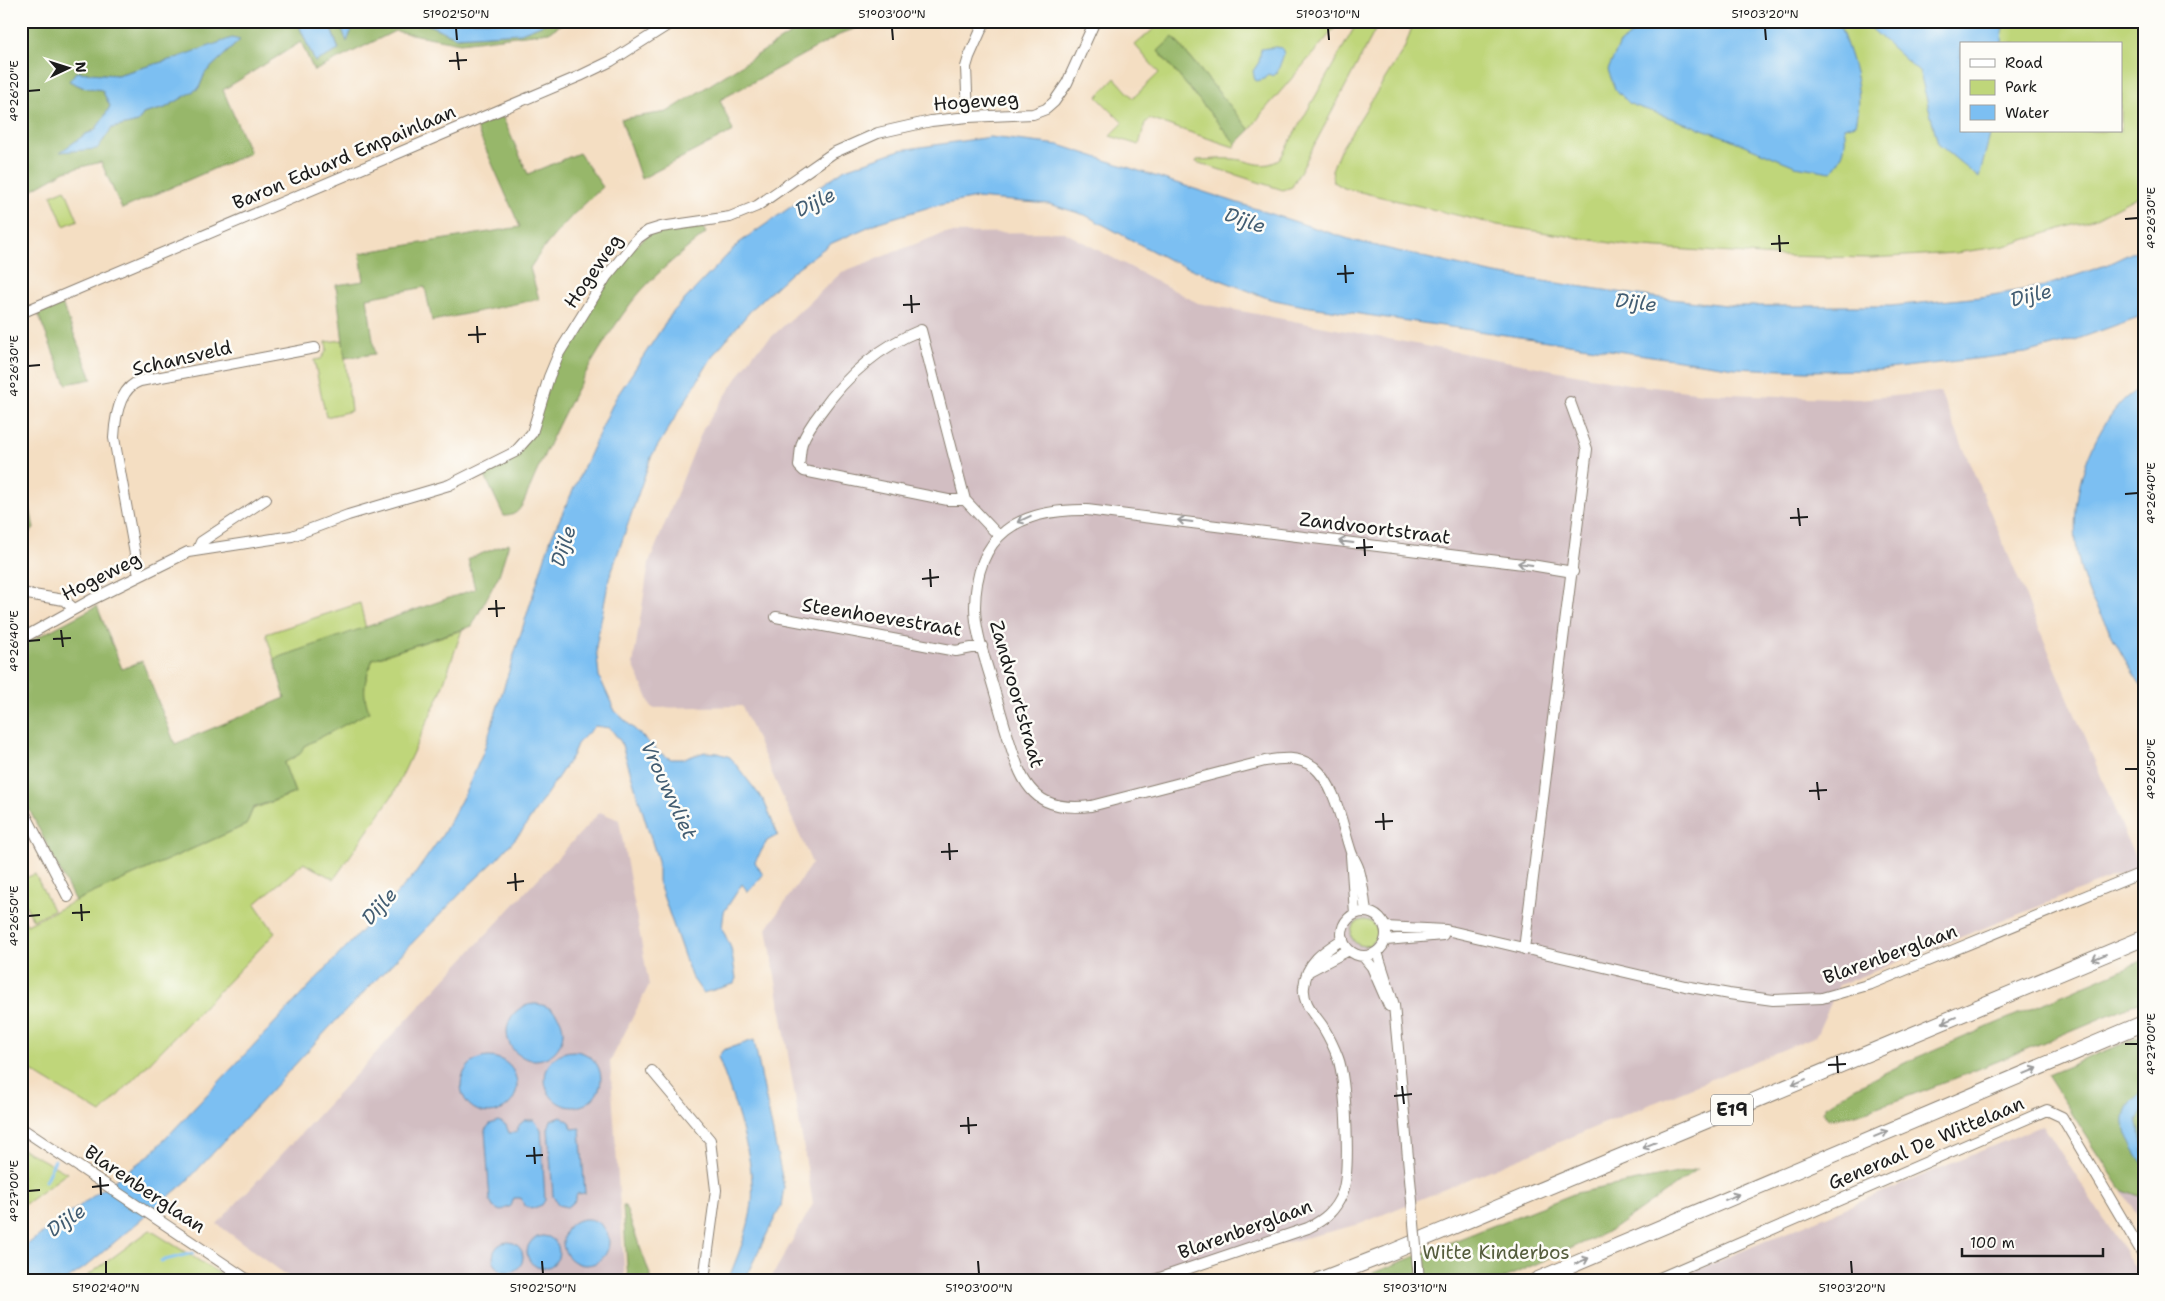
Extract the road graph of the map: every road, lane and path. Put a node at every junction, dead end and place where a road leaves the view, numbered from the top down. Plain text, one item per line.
1 (674, 21) edge
2 (985, 21) edge
3 (1095, 21) edge
4 (968, 117) junction
5 (21, 313) edge
6 (315, 348) dead end
7 (1570, 402) dead end
8 (266, 500) dead end
9 (965, 500) junction
10 (998, 536) junction
11 (198, 549) junction
12 (1573, 572) junction
13 (139, 576) junction
14 (21, 593) edge
15 (74, 609) junction
16 (776, 617) dead end
17 (21, 639) edge
18 (982, 646) junction
19 (21, 806) edge
20 (2144, 872) edge
21 (68, 897) dead end
22 (1360, 913) junction
23 (1386, 927) junction
24 (1462, 935) junction
25 (2144, 938) edge
26 (1343, 939) junction
27 (1386, 940) junction
28 (1524, 949) junction
29 (1349, 950) junction
30 (1377, 952) junction
31 (1363, 956) junction
32 (1309, 971) junction
33 (2144, 1023) edge
34 (1396, 1026) junction
35 (652, 1071) dead end
36 (21, 1128) edge
37 (2144, 1256) edge
38 (248, 1280) edge
39 (704, 1280) edge
40 (1154, 1280) edge
41 (1320, 1280) edge
42 (1419, 1280) edge
43 (1537, 1280) edge
44 (1655, 1280) edge

1 - 5 street, Baron Eduard Empainlaan
2 - 4 street
3 - 4 street, Hogeweg
4 - 11 street, Hogeweg
6 - 13 street, Schansveld
7 - 12 street
8 - 11 street, Hogeweg
9 - 9 street
9 - 10 street
12 -> 10 street, Zandvoortstraat
10 - 18 street, Zandvoortstraat
11 - 13 street, Hogeweg
12 - 28 street
13 - 15 street, Hogeweg
14 - 15 street
15 - 17 street, Hogeweg
16 - 18 street, Steenhoevestraat
18 - 22 street, Zandvoortstraat
19 - 21 street
20 - 28 street, Blarenberglaan
22 - 23 street
22 - 26 street
23 - 24 street, Blarenberglaan
23 - 27 street
24 - 27 street, Blarenberglaan
24 - 28 street, Blarenberglaan
25 -> 41 highway, E19
26 - 29 street
26 - 32 street, Blarenberglaan
27 - 30 street
29 - 31 street
29 - 32 street
30 - 31 street
30 - 34 street
31 - 34 street
32 - 40 street, Blarenberglaan
43 -> 33 highway
34 - 42 street, bridge
35 - 39 street
36 - 38 street, Blarenberglaan
37 - 44 street, Generaal De Wittelaan

